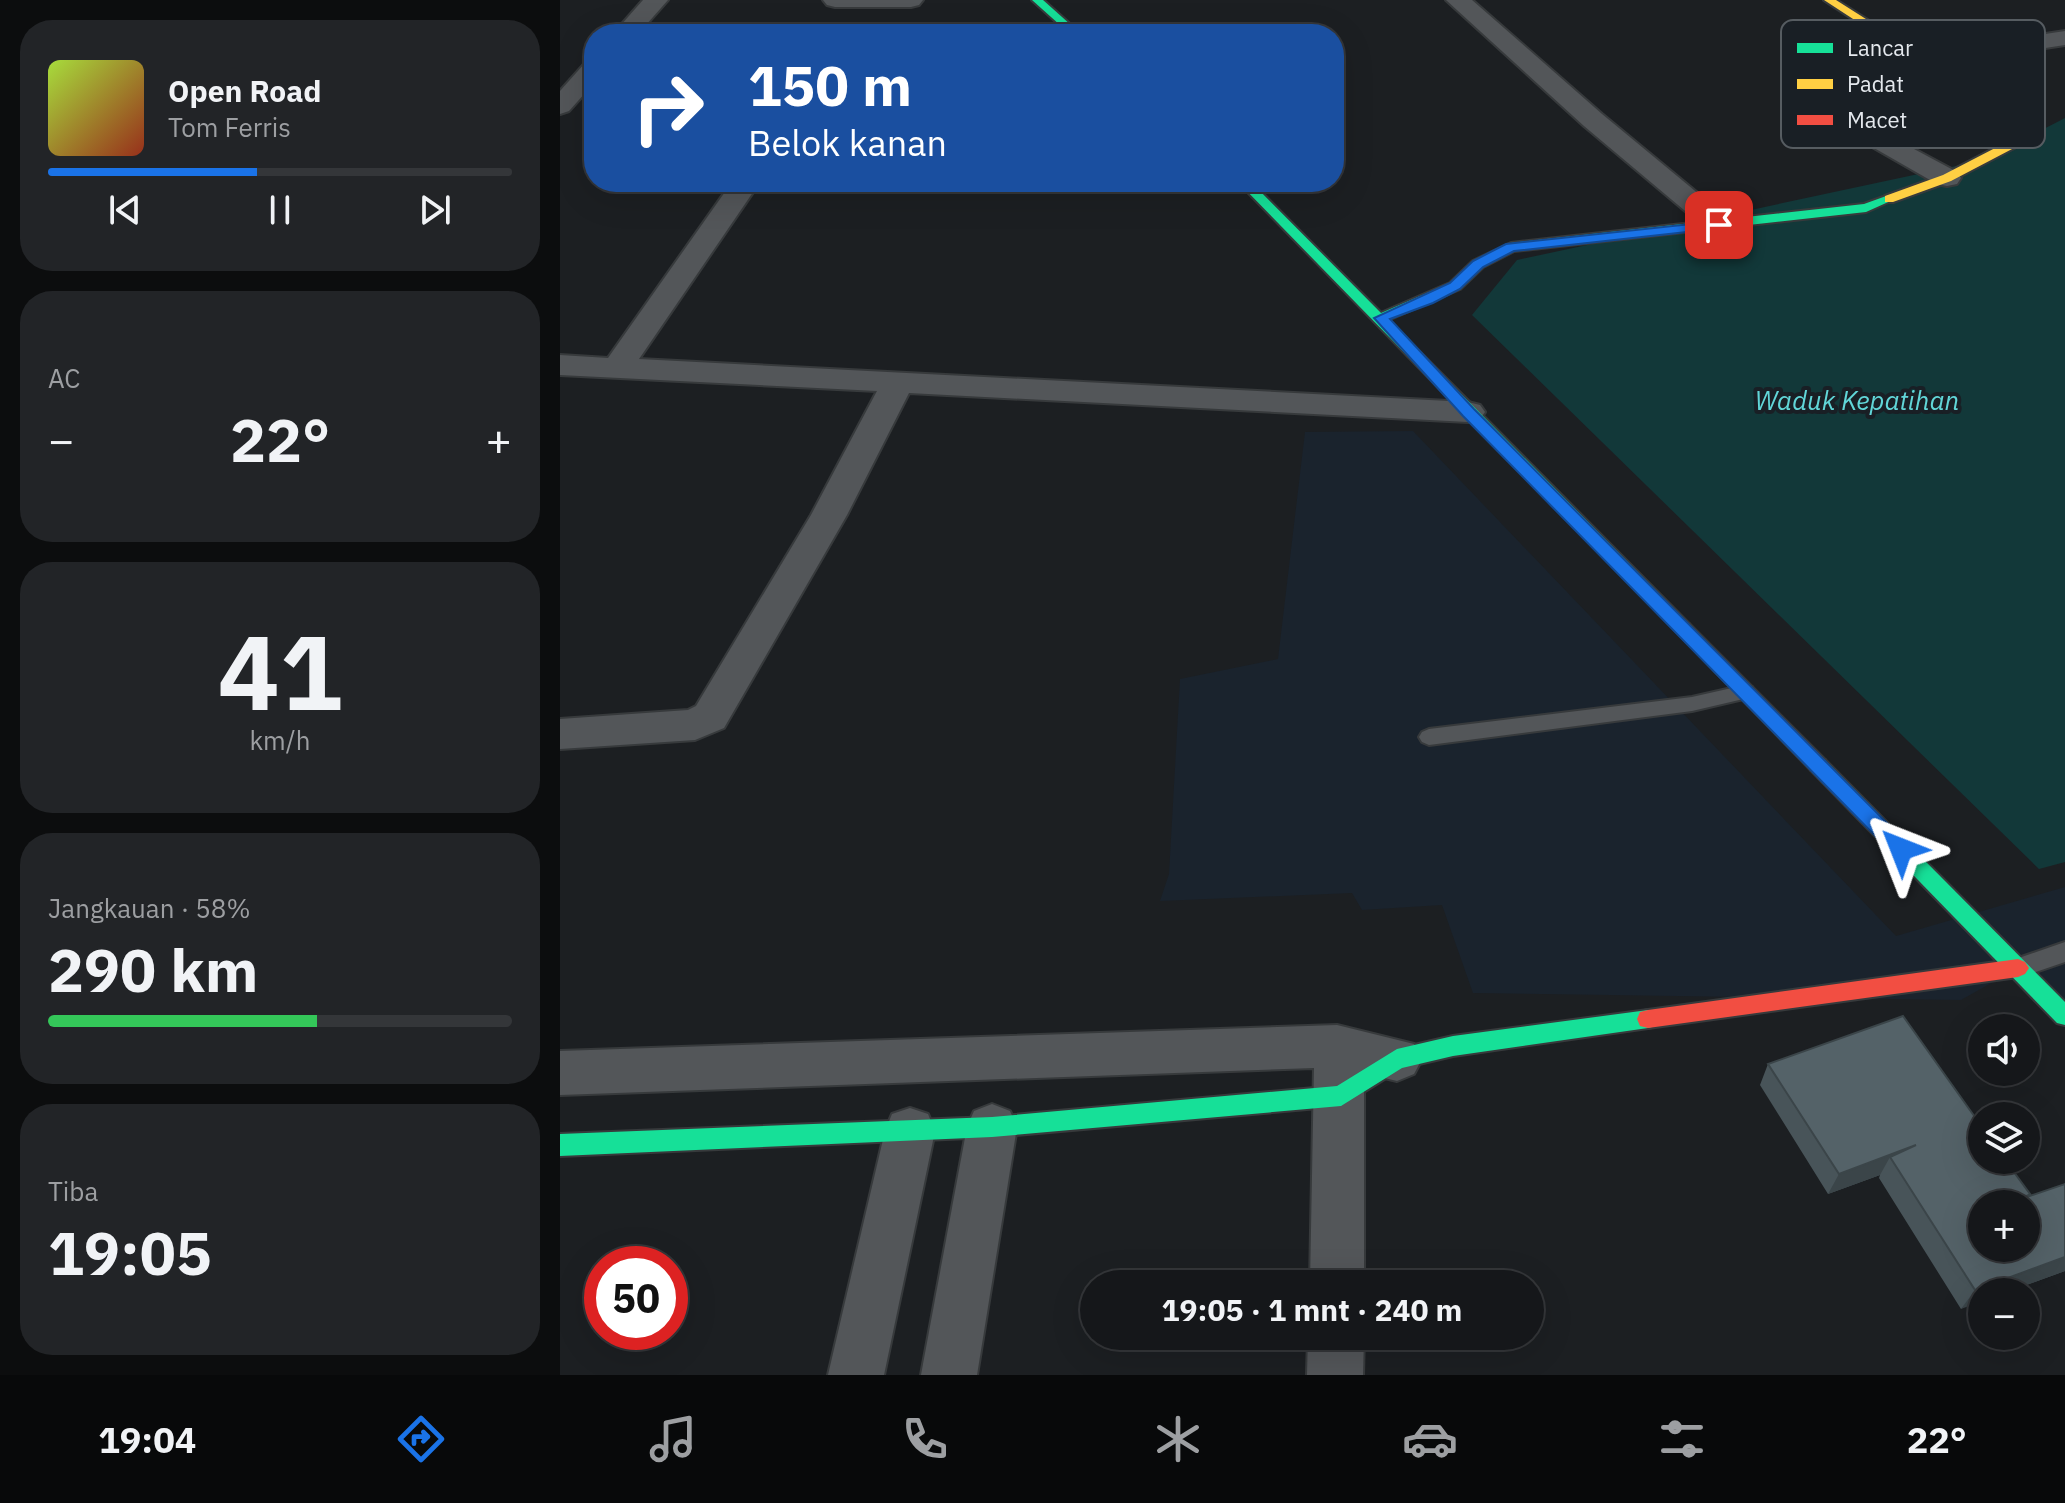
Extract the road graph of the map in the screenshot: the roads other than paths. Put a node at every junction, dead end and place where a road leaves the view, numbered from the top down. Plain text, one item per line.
1 (656, 0) edge
2 (835, 0) edge
3 (911, 0) edge
4 (1037, 0) edge
5 (1458, 0) edge
6 (1829, 0) edge
7 (872, 2) junction
8 (1859, 20) edge
9 (857, 23) dead end
10 (634, 24) edge
11 (1065, 24) edge
12 (2065, 38) edge
13 (2045, 41) edge
14 (584, 79) edge
15 (560, 106) edge
16 (1894, 148) edge
17 (2009, 148) edge
18 (1947, 178) junction
19 (739, 192) edge
20 (1254, 192) edge
21 (1719, 225) junction
22 (1381, 318) junction
23 (560, 365) edge
24 (616, 369) junction
25 (897, 384) junction
26 (1468, 412) junction
27 (1745, 692) junction
28 (560, 734) edge
29 (1429, 737) dead end
30 (2065, 952) edge
31 (2018, 968) junction
32 (2065, 1016) edge
33 (1337, 1046) junction
34 (1397, 1059) junction
35 (565, 1084) edge
36 (1341, 1096) junction
37 (992, 1127) junction
38 (910, 1131) junction
39 (560, 1145) edge
40 (1337, 1270) edge
41 (1336, 1350) edge
42 (856, 1375) edge
43 (949, 1375) edge
44 (1335, 1375) edge

1 - 10 street
2 - 7 street
3 - 7 street
4 - 11 street
5 - 21 street
6 - 8 street
7 - 9 street
12 - 13 street
14 - 15 street
16 - 18 street
17 - 18 street
18 - 21 street
19 - 24 street
20 - 22 street
21 - 22 street
22 - 26 street
23 - 24 street
24 - 25 street
25 - 26 street
25 - 28 street
26 - 27 street
27 - 29 lane
27 - 31 street
30 - 31 lane
31 - 32 street
31 - 34 street
33 - 34 street
33 - 35 street
33 - 36 street
34 - 36 street
36 - 37 street
36 - 40 street
37 - 38 street
37 - 43 street
38 - 39 street
38 - 42 street
41 - 44 street

